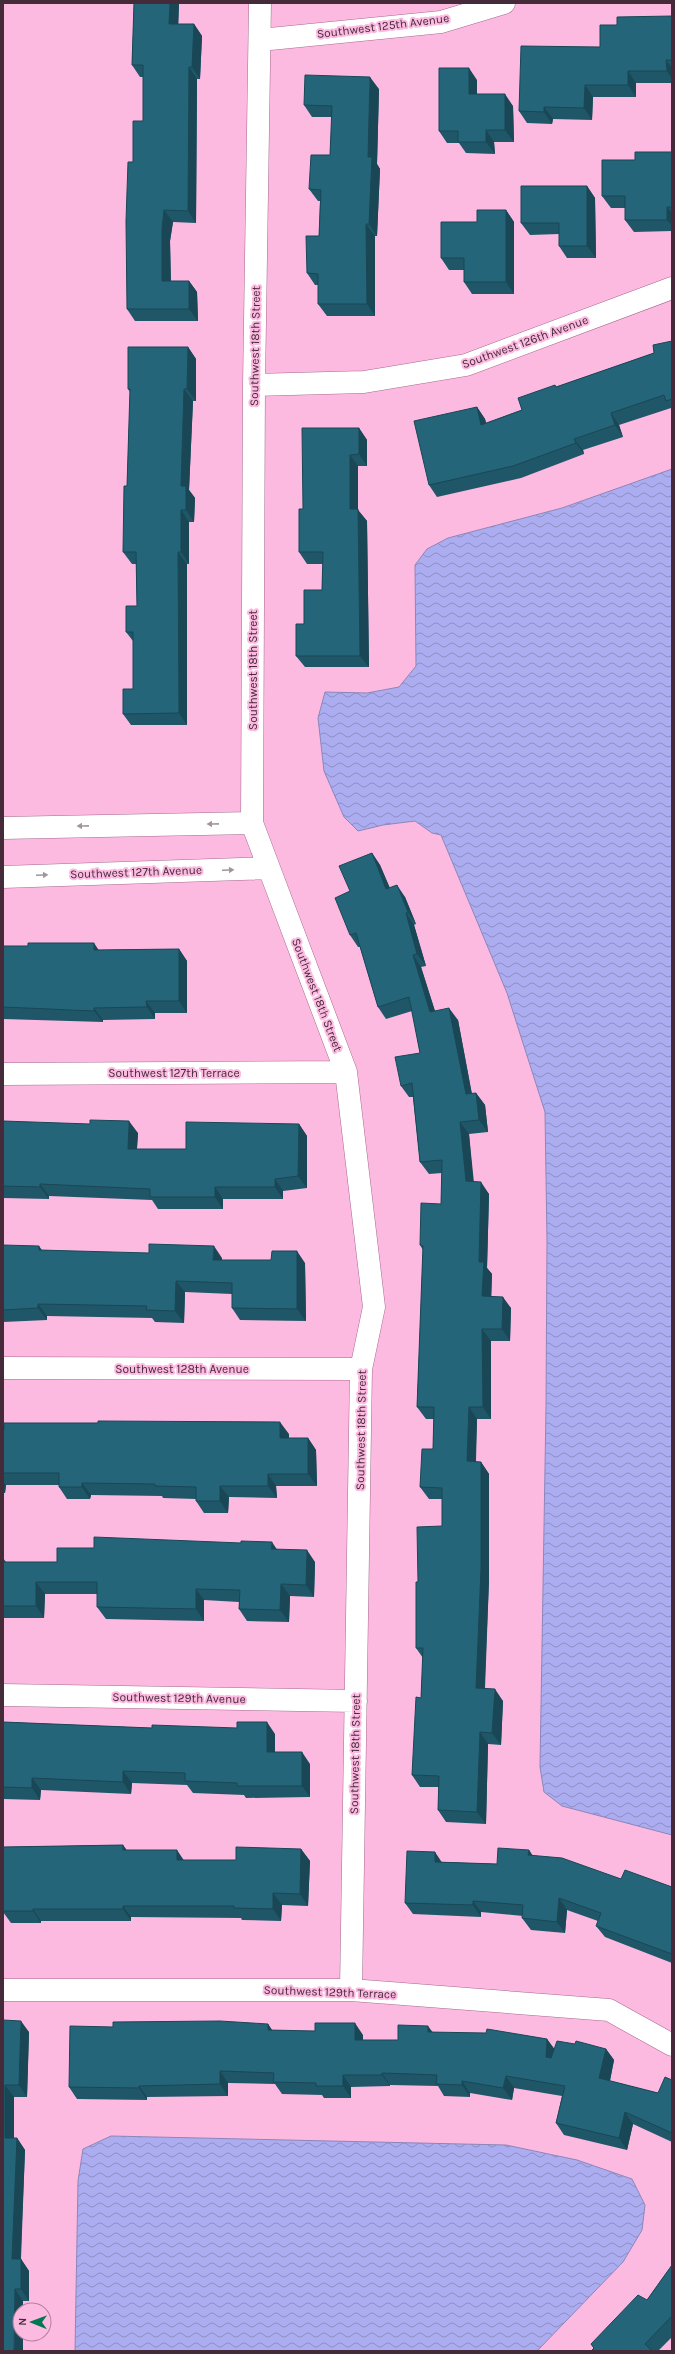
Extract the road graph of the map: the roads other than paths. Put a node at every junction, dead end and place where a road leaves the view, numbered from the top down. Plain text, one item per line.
1 (260, 3) edge
2 (504, 3) edge
3 (260, 40) junction
4 (672, 288) edge
5 (254, 386) junction
6 (252, 823) junction
7 (3, 828) edge
8 (269, 868) junction
9 (3, 876) edge
10 (346, 1072) junction
11 (3, 1074) edge
12 (3, 1368) edge
13 (361, 1369) junction
14 (3, 1695) edge
15 (356, 1701) junction
16 (3, 1990) edge
17 (351, 1990) junction
18 (672, 2045) edge

1 - 3 street, Southwest 18th Street
2 - 3 street, Southwest 125th Avenue
3 - 5 street, Southwest 18th Street
4 - 5 street, Southwest 126th Avenue
5 - 6 street, Southwest 18th Street
6 -> 7 street
6 - 8 street, Southwest 18th Street
9 -> 8 street, Southwest 127th Avenue
8 - 10 street, Southwest 18th Street
10 - 11 street, Southwest 127th Terrace
10 - 13 street, Southwest 18th Street
12 - 13 street, Southwest 128th Avenue
13 - 15 street, Southwest 18th Street
14 - 15 street, Southwest 129th Avenue
15 - 17 street, Southwest 18th Street
16 - 17 street, Southwest 129th Terrace
17 - 18 street, Southwest 129th Terrace

